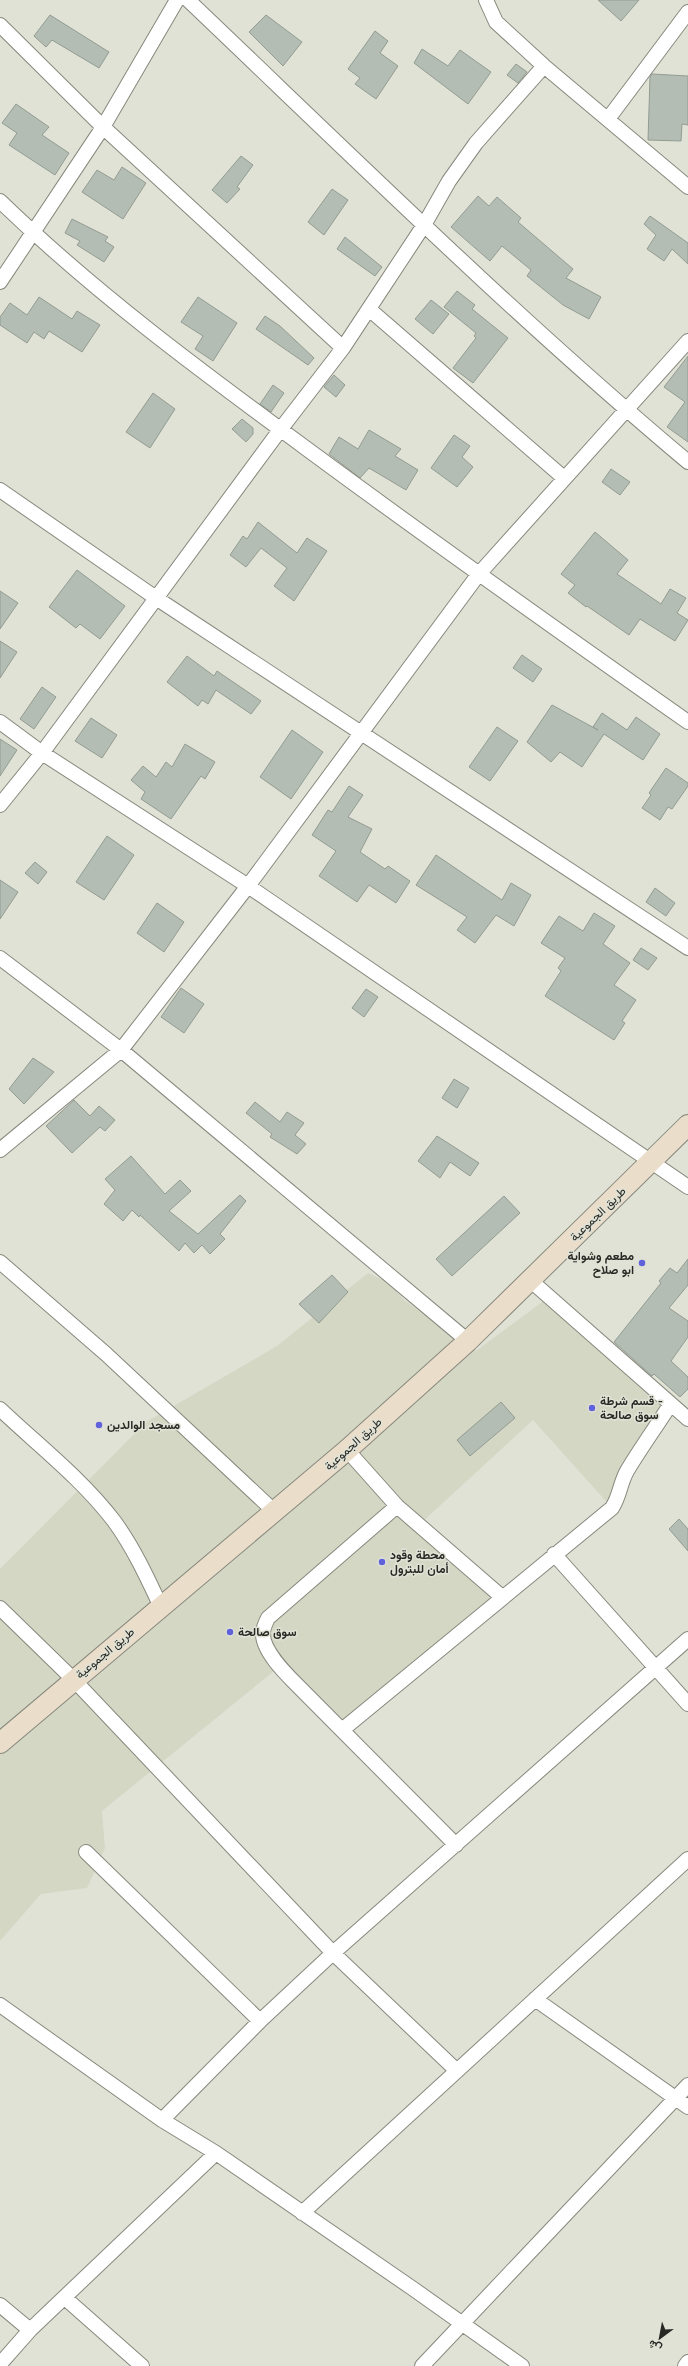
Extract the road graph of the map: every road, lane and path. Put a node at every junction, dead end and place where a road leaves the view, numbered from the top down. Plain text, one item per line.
1 (177, 0) edge
2 (188, 0) edge
3 (486, 0) edge
4 (688, 12) edge
5 (0, 24) edge
6 (544, 66) junction
7 (608, 119) junction
8 (103, 127) junction
9 (688, 187) edge
10 (0, 202) edge
11 (424, 225) junction
12 (33, 233) junction
13 (0, 282) edge
14 (369, 309) junction
15 (688, 341) edge
16 (343, 348) junction
17 (626, 410) junction
18 (280, 430) junction
19 (688, 462) edge
20 (564, 478) junction
21 (0, 490) edge
22 (478, 575) junction
23 (156, 598) junction
24 (0, 722) edge
25 (688, 722) edge
26 (361, 733) junction
27 (42, 752) junction
28 (0, 805) edge
29 (248, 886) junction
30 (688, 948) edge
31 (0, 958) edge
32 (121, 1050) junction
33 (688, 1125) edge
34 (0, 1150) edge
35 (650, 1163) junction
36 (688, 1187) edge
37 (0, 1262) edge
38 (530, 1280) junction
39 (468, 1341) junction
40 (670, 1405) junction
41 (0, 1409) edge
42 (688, 1419) edge
43 (347, 1450) junction
44 (397, 1506) junction
45 (275, 1512) junction
46 (554, 1554) junction
47 (502, 1597) junction
48 (161, 1606) junction
49 (0, 1608) edge
50 (688, 1639) edge
51 (656, 1669) junction
52 (74, 1680) junction
53 (688, 1704) edge
54 (342, 1730) junction
55 (0, 1743) edge
56 (456, 1845) junction
57 (86, 1852) dead end
58 (688, 1859) edge
59 (333, 1953) junction
60 (535, 1999) junction
61 (0, 2005) edge
62 (260, 2020) junction
63 (456, 2070) junction
64 (688, 2085) edge
65 (675, 2099) junction
66 (688, 2107) edge
67 (162, 2120) junction
68 (216, 2153) junction
69 (302, 2213) junction
70 (65, 2298) junction
71 (0, 2305) edge
72 (460, 2323) junction
73 (30, 2330) junction
74 (688, 2362) edge
75 (0, 2364) edge
76 (142, 2366) edge
77 (422, 2366) edge
78 (522, 2366) edge
79 (685, 2366) edge

1 - 8 street
2 - 11 street
3 - 6 street
4 - 7 street
5 - 8 street
6 - 7 street
6 - 11 street
7 - 9 street
8 - 12 street
8 - 16 street
10 - 12 street
11 - 14 street
11 - 17 street
12 - 13 street
12 - 18 street
14 - 16 street
14 - 20 street
15 - 17 street
16 - 18 street
17 - 19 street
17 - 20 street
18 - 22 street
18 - 23 street
20 - 22 street
21 - 23 street
22 - 25 street
22 - 26 street
23 - 26 street
23 - 27 street
24 - 27 street
26 - 29 street
26 - 30 street
27 - 28 street
27 - 29 street
29 - 32 street
29 - 35 street
31 - 32 street
32 - 34 street
32 - 39 street
33 - 35 main road, طريق الجموعية
35 - 36 street
35 - 38 main road, طريق الجموعية
37 - 45 street
38 - 39 main road, طريق الجموعية
38 - 40 street
39 - 43 main road, طريق الجموعية
40 - 42 street
40 - 46 street
41 - 48 street
43 - 44 street
43 - 45 main road, طريق الجموعية
44 - 47 street
44 - 54 street
45 - 48 main road, طريق الجموعية
46 - 47 street
46 - 51 street
47 - 54 street
48 - 52 main road, طريق الجموعية
49 - 52 street
50 - 51 street
51 - 53 street
51 - 56 street
52 - 55 main road, طريق الجموعية
52 - 59 street
54 - 56 street
56 - 59 street
57 - 62 street
58 - 60 street
59 - 62 street
59 - 63 street
60 - 63 street
60 - 65 street
61 - 67 street
62 - 67 street
63 - 69 street
64 - 65 street
65 - 66 street
65 - 72 street
67 - 68 street
68 - 69 street
68 - 70 street
69 - 72 street
70 - 73 street
70 - 76 street
71 - 73 street
72 - 77 street
72 - 78 street
73 - 75 street
74 - 79 street

